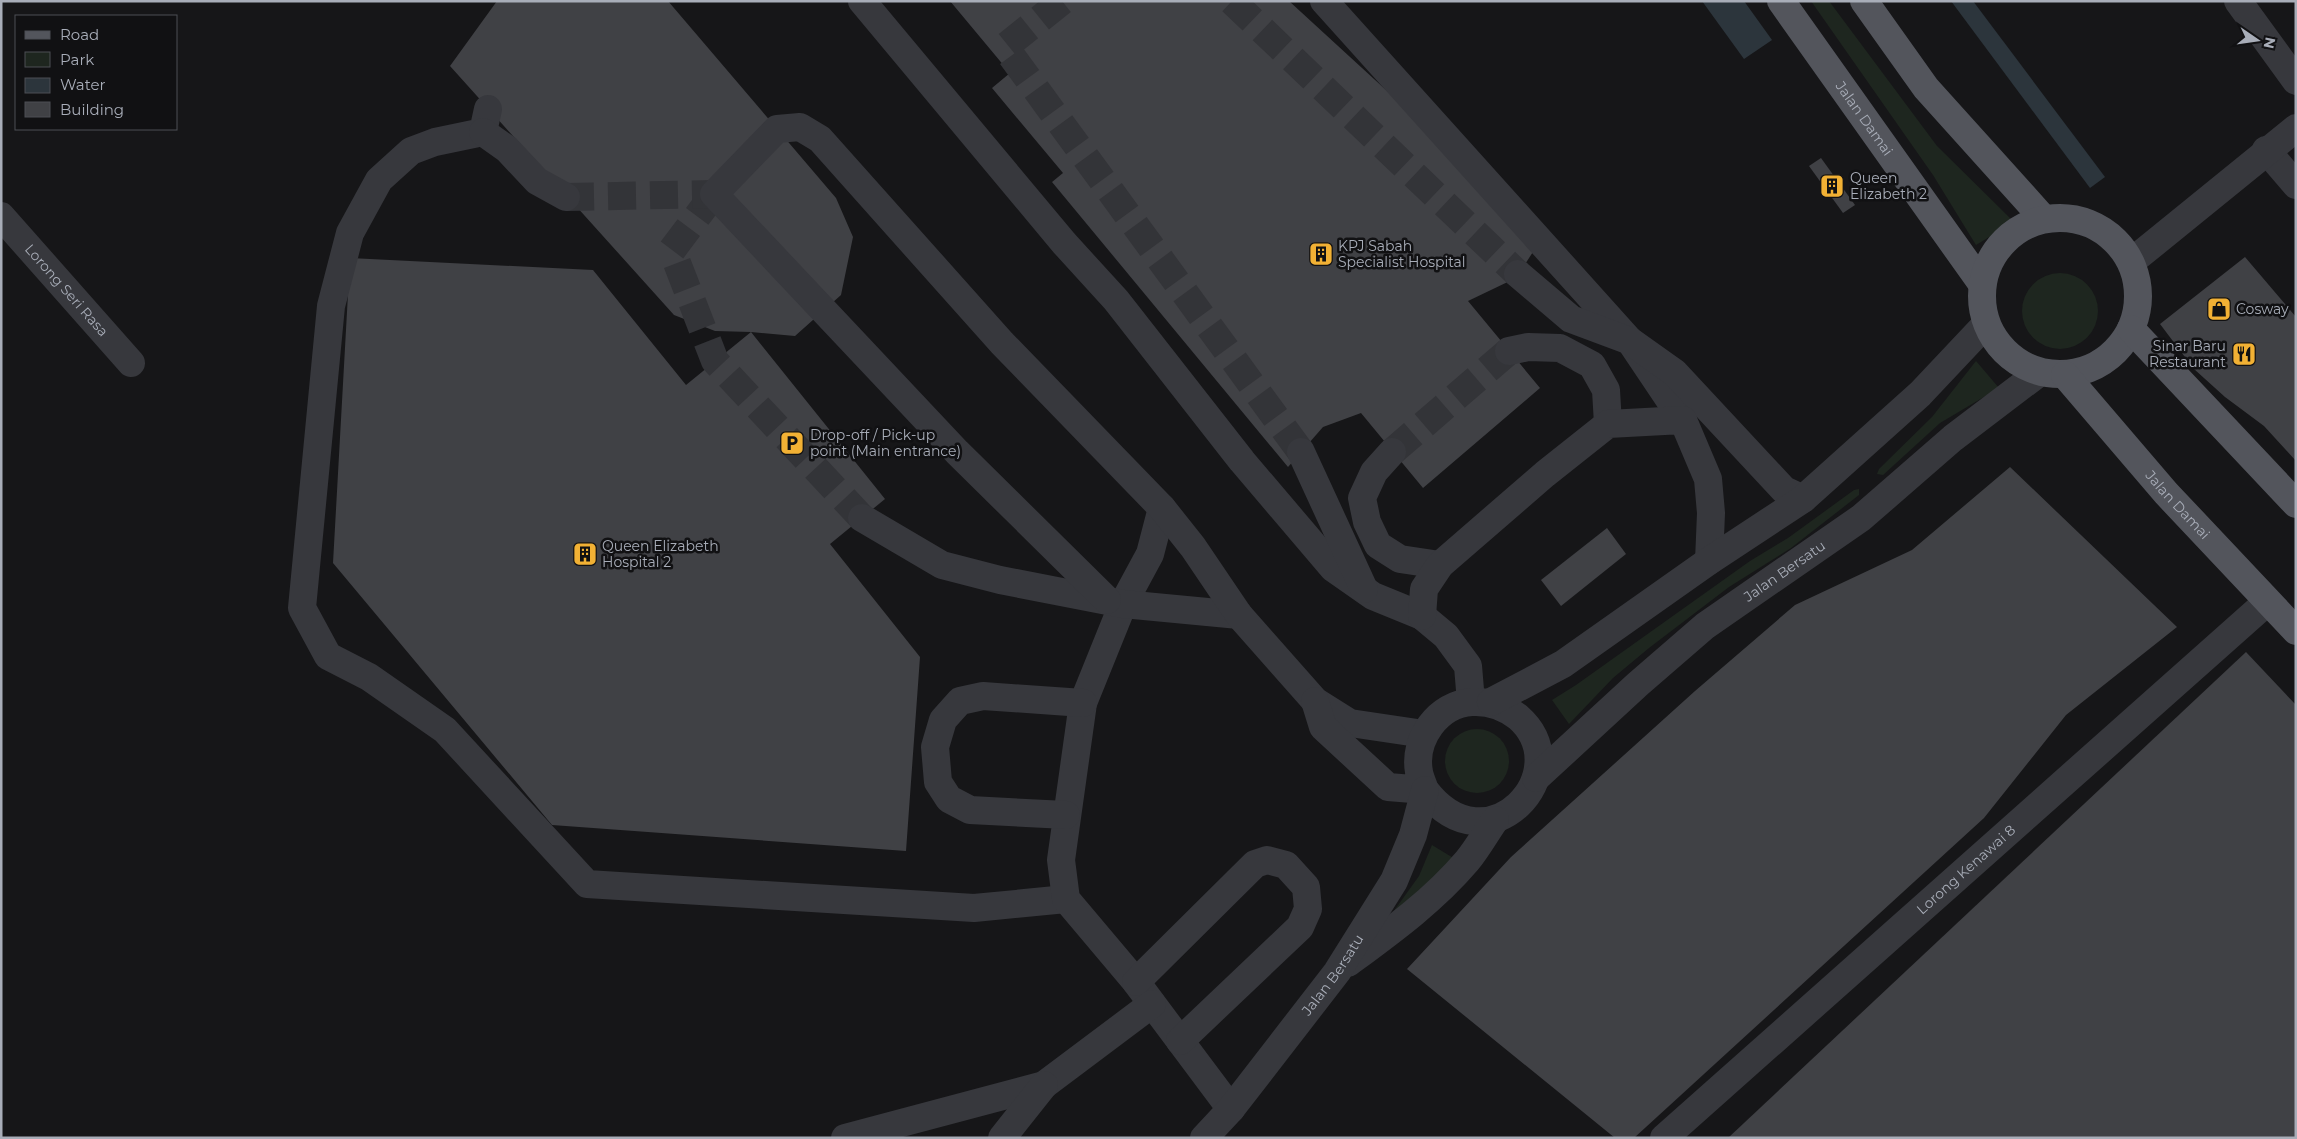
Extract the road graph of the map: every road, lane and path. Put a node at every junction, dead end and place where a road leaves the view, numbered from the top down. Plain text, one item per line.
1 (862, 1) edge
2 (1324, 1) edge
3 (1781, 1) edge
4 (1864, 1) edge
5 (2238, 1) edge
6 (2296, 81) edge
7 (2296, 128) edge
8 (2266, 150) junction
9 (2296, 185) edge
10 (566, 197) tunnel mouth
11 (1, 216) edge
12 (2043, 218) junction
13 (2131, 262) junction
14 (1518, 274) tunnel mouth
15 (1982, 284) junction
16 (1986, 324) junction
17 (2131, 329) junction
18 (1630, 341) junction
19 (1509, 351) tunnel mouth
20 (131, 363) dead end
21 (2053, 373) junction
22 (1683, 420) junction
23 (1608, 424) junction
24 (1301, 452) tunnel mouth
25 (1392, 452) tunnel mouth
26 (1803, 499) junction
27 (2296, 504) edge
28 (1162, 508) junction
29 (862, 518) tunnel mouth
30 (1708, 562) junction
31 (1440, 565) junction
32 (1365, 590) junction
33 (1115, 602) junction
34 (2267, 602) junction
35 (1240, 615) junction
36 (1422, 616) junction
37 (2296, 632) edge
38 (1315, 701) junction
39 (1481, 702) junction
40 (1083, 703) junction
41 (1424, 734) junction
42 (1536, 778) junction
43 (1424, 790) junction
44 (1066, 815) junction
45 (1494, 820) junction
46 (1066, 899) junction
47 (1337, 972) junction
48 (1136, 982) junction
49 (1152, 1004) junction
50 (1180, 1041) junction
51 (1044, 1085) junction
52 (1231, 1109) junction
53 (845, 1138) edge
54 (1002, 1138) edge
55 (1204, 1138) edge
56 (1664, 1138) edge

1 - 32 street
2 - 18 street
3 - 15 main road, Jalan Damai
4 - 12 main road
5 - 6 street
7 - 8 street
8 - 9 street
8 - 13 street
10 - 46 street
11 - 20 street, Lorong Seri Rasa
12 - 13 main road
12 - 15 main road
13 - 17 main road
14 - 18 street
15 - 16 main road
16 - 21 main road
16 - 26 street
17 - 21 main road
17 - 27 main road
18 - 22 street
18 - 26 street
19 - 23 street
21 - 34 main road, Jalan Damai
21 - 42 street, Jalan Bersatu
22 - 23 street
22 - 30 street
23 - 31 street
24 - 32 street
25 - 31 street
26 - 30 street
28 - 33 street
28 - 33 street
28 - 35 street
29 - 33 street
30 - 39 street
31 - 36 street
32 - 36 street
33 - 35 street
33 - 40 street
34 - 37 main road, Jalan Damai
34 - 56 street, Lorong Kenawai 8
35 - 38 street
36 - 39 street
38 - 41 street
38 - 43 street
39 - 41 street
39 - 42 street
40 - 44 street
40 - 44 street
41 - 43 street
42 - 45 street
43 - 45 street
43 - 47 street, Jalan Bersatu
44 - 46 street
45 - 47 street
46 - 48 street
47 - 52 street, Jalan Bersatu
48 - 49 street
48 - 50 street
49 - 50 street
49 - 51 street
50 - 52 street
51 - 53 street
51 - 54 street
52 - 55 street, Jalan Bersatu

